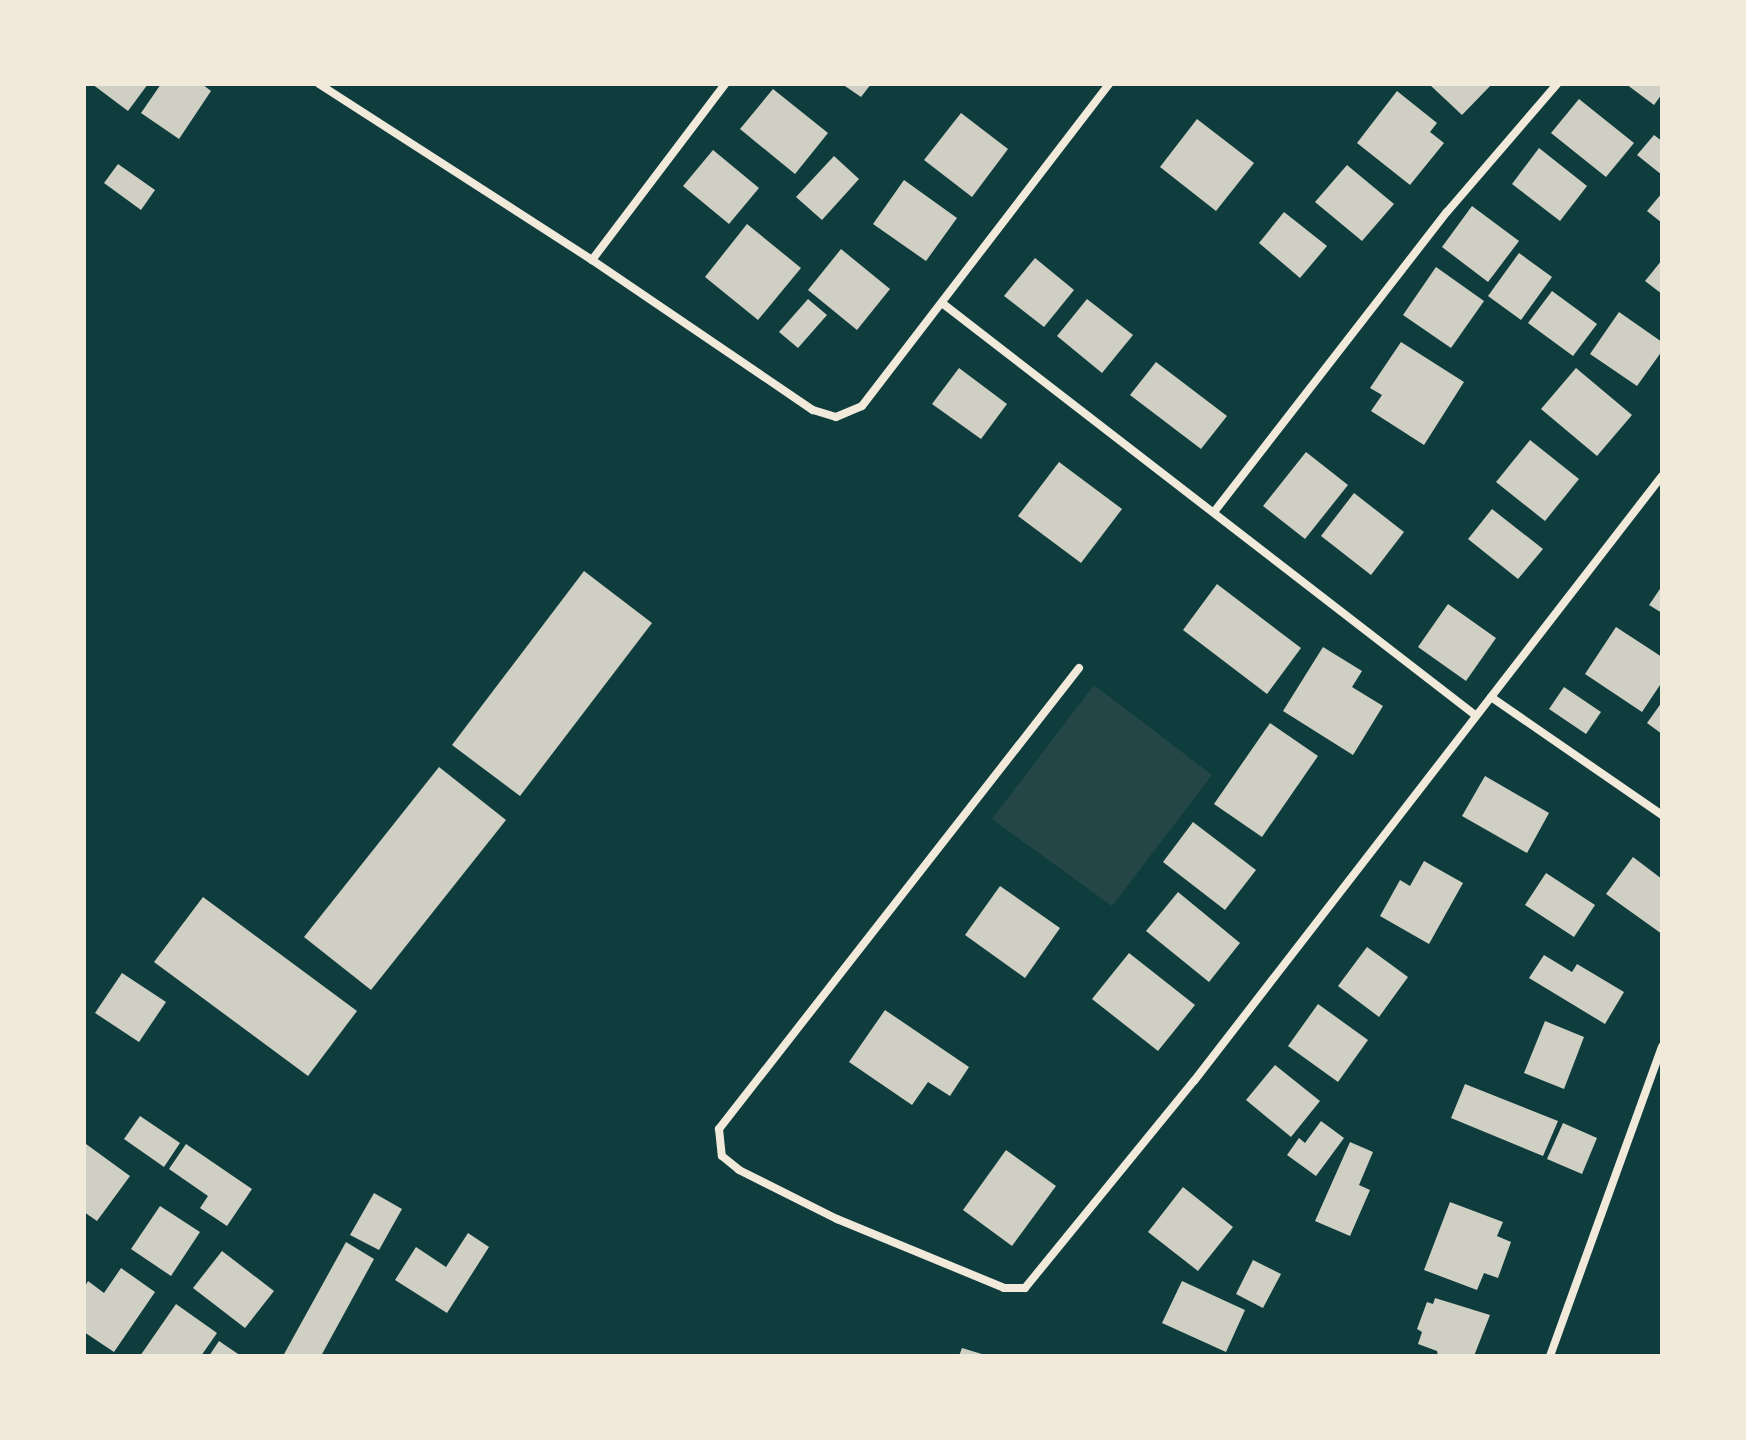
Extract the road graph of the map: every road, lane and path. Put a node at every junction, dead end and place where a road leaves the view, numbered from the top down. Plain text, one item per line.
1 (319, 84) edge
2 (725, 84) edge
3 (1109, 84) edge
4 (1557, 84) edge
5 (592, 260) junction
6 (942, 303) junction
7 (1662, 476) edge
8 (1214, 512) junction
9 (1079, 668) dead end
10 (1491, 697) junction
11 (1475, 715) junction
12 (1662, 815) edge
13 (1662, 1047) edge
14 (1550, 1356) edge

1 - 5 street
2 - 5 street
3 - 6 street
4 - 8 street
5 - 6 street
6 - 8 street
7 - 10 street
8 - 11 street
9 - 11 street
10 - 11 street
10 - 12 street
13 - 14 street

